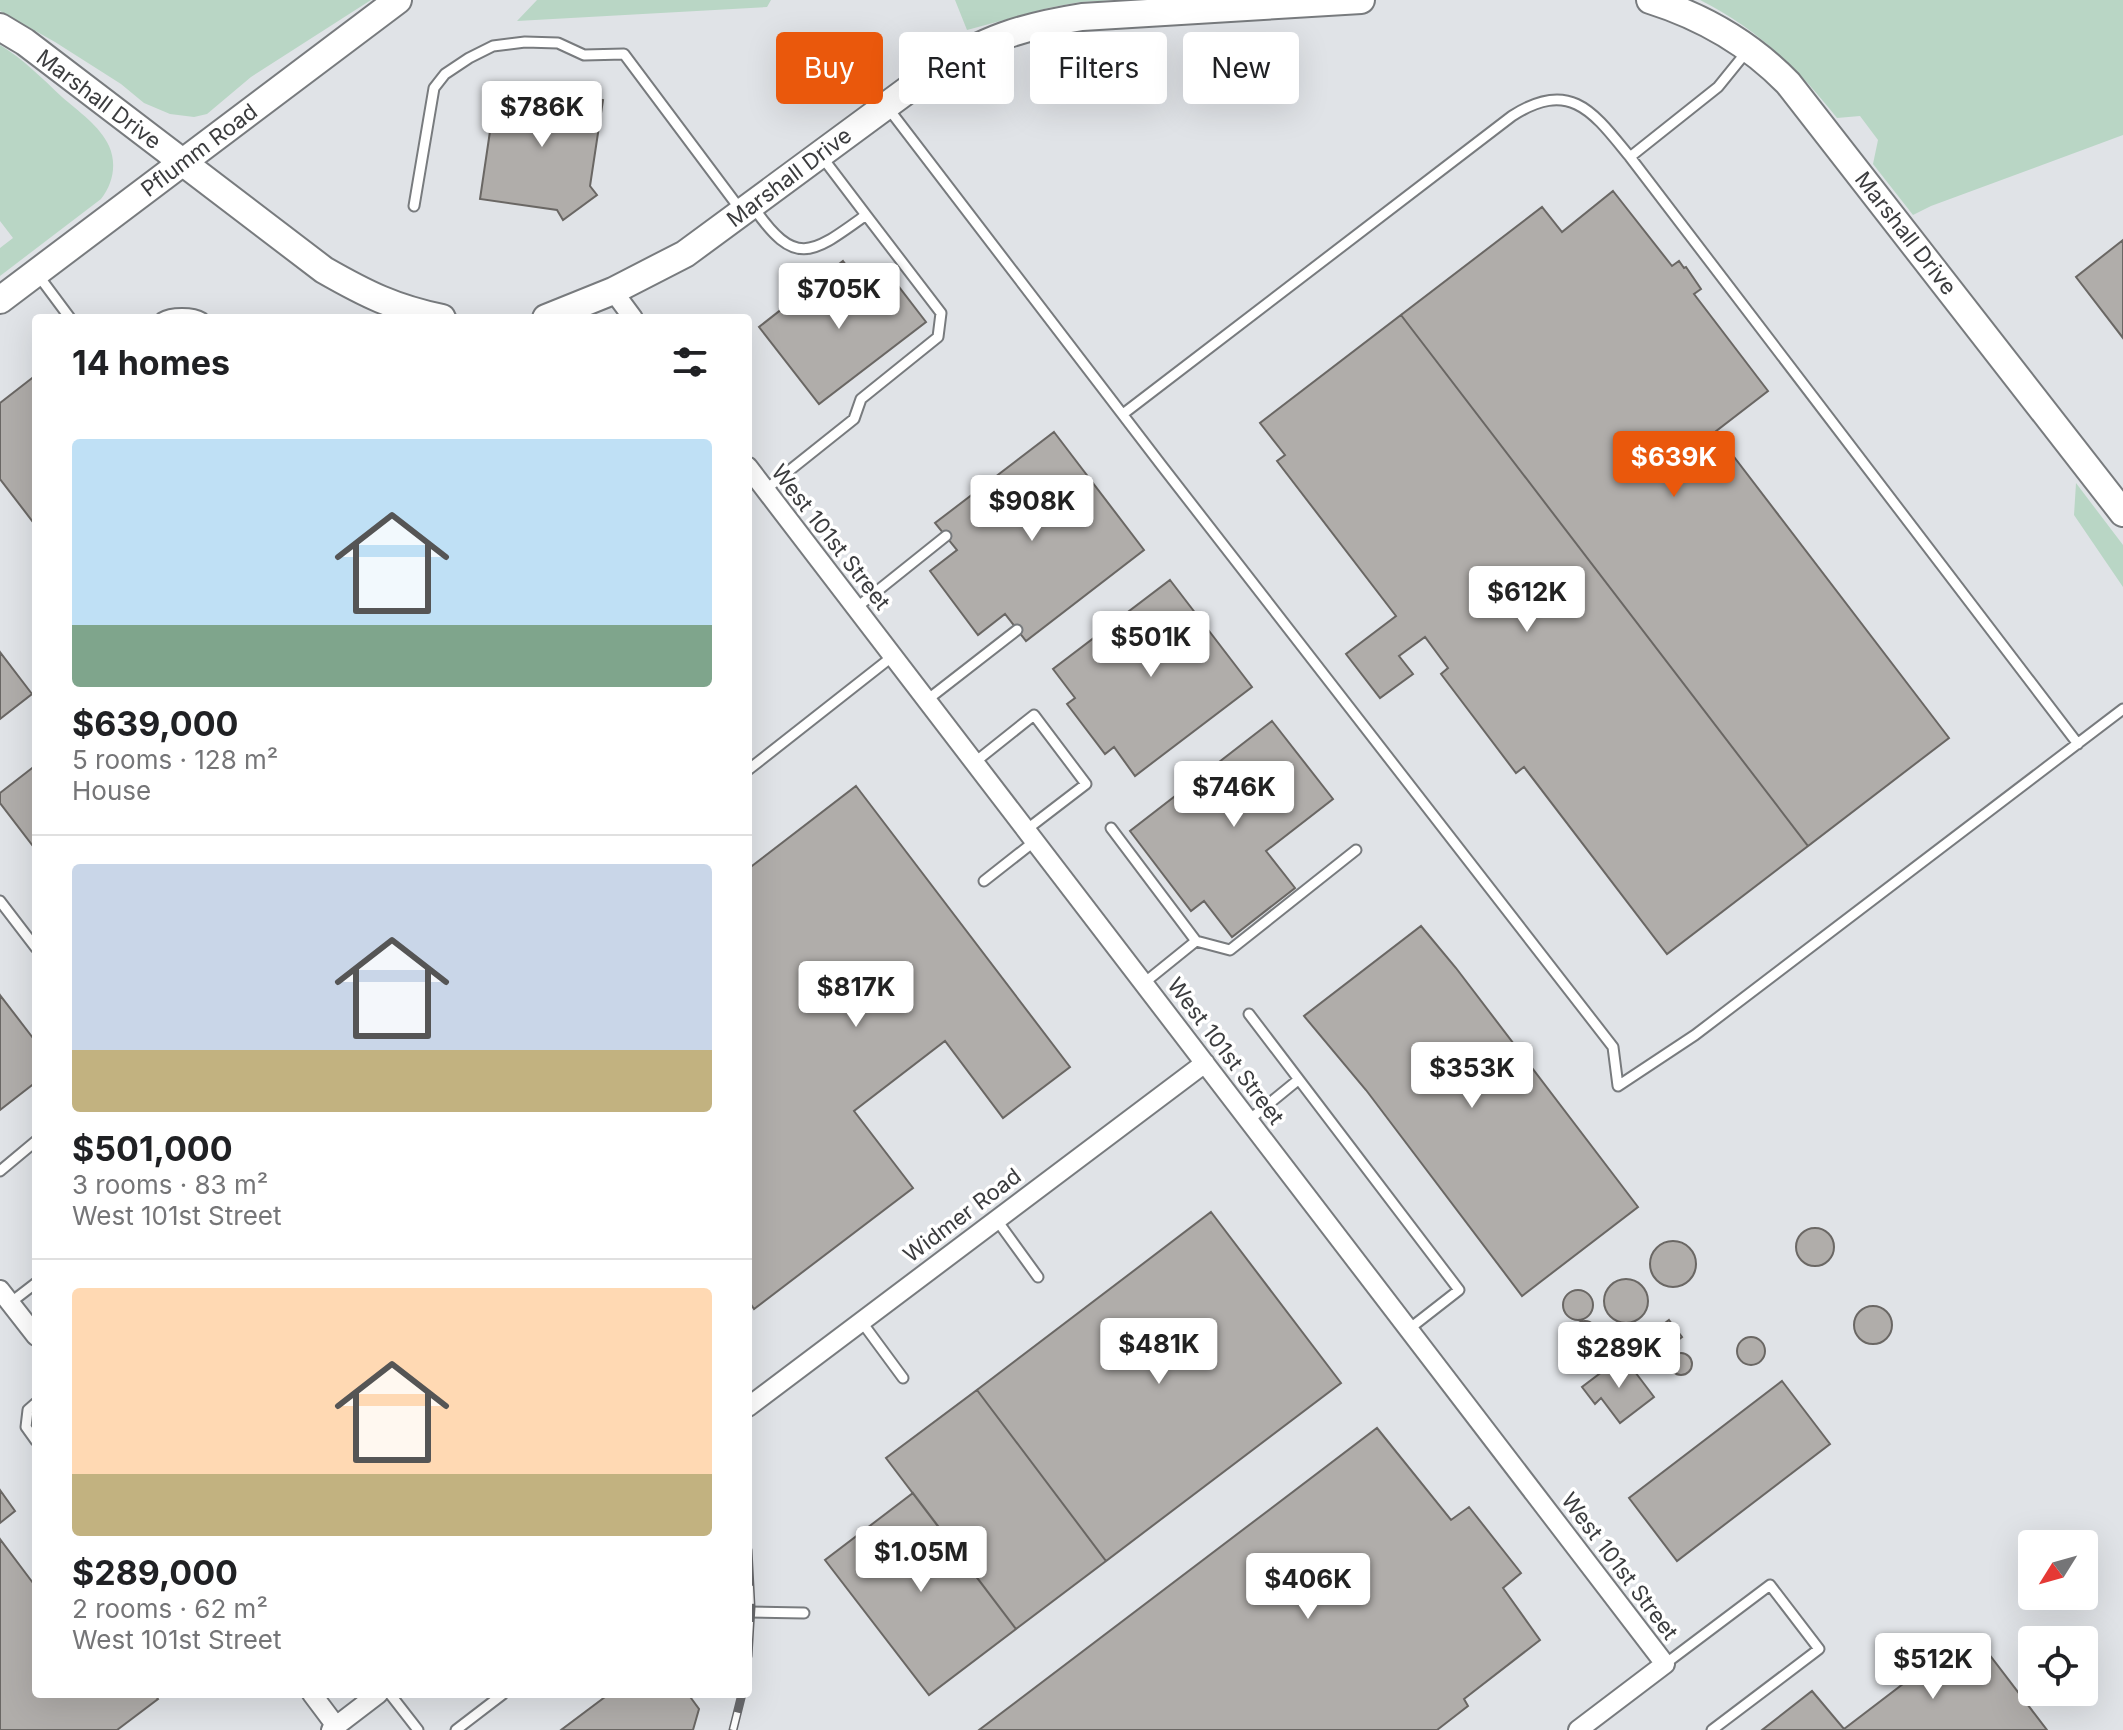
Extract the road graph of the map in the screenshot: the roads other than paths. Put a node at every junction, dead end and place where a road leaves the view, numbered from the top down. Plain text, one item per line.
1 (398, 0) edge
2 (1361, 0) edge
3 (1650, 0) edge
4 (0, 27) edge
5 (1750, 48) junction
6 (886, 105) junction
7 (819, 153) junction
8 (1630, 157) junction
9 (183, 162) junction
10 (414, 206) dead end
11 (747, 208) junction
12 (866, 215) junction
13 (36, 273) junction
14 (613, 291) junction
15 (0, 300) edge
16 (67, 314) edge
17 (424, 314) edge
18 (556, 314) edge
19 (630, 314) edge
20 (1123, 414) junction
21 (752, 472) edge
22 (765, 490) junction
23 (2123, 513) edge
24 (946, 536) dead end
25 (856, 608) junction
26 (1017, 630) dead end
27 (893, 656) junction
28 (927, 700) junction
29 (2123, 709) edge
30 (2078, 744) junction
31 (975, 762) junction
32 (752, 767) edge
33 (1111, 828) dead end
34 (1030, 835) junction
35 (1356, 850) dead end
36 (984, 881) dead end
37 (0, 901) edge
38 (1196, 941) junction
39 (32, 943) edge
40 (1144, 983) junction
41 (1249, 1014) dead end
42 (1205, 1063) junction
43 (1298, 1080) junction
44 (1249, 1120) junction
45 (32, 1144) edge
46 (0, 1171) edge
47 (996, 1219) junction
48 (1038, 1277) dead end
49 (32, 1285) edge
50 (5, 1296) edge
51 (861, 1321) junction
52 (1409, 1329) junction
53 (32, 1331) edge
54 (903, 1378) dead end
55 (752, 1404) edge
56 (32, 1406) edge
57 (32, 1435) edge
58 (752, 1612) edge
59 (804, 1613) dead end
60 (1665, 1664) junction
61 (315, 1698) edge
62 (373, 1698) edge
63 (393, 1698) edge
64 (498, 1698) edge
65 (334, 1728) edge
66 (418, 1730) edge
67 (456, 1730) edge
68 (1578, 1730) edge
69 (1712, 1730) edge

1 - 9 street, Pflumm Road
2 - 6 street, Marshall Drive
3 - 5 street, Marshall Drive
4 - 9 street, Marshall Drive
5 - 8 lane
5 - 23 street, Marshall Drive
6 - 7 street, Marshall Drive
6 - 20 lane
7 - 11 street, Marshall Drive
7 - 12 lane
8 - 20 lane
8 - 30 lane
9 - 13 street, Pflumm Road
9 - 17 street, Marshall Drive
10 - 11 lane
11 - 12 lane
11 - 14 street, Marshall Drive
12 - 22 lane
13 - 15 street, Pflumm Road
13 - 16 lane
14 - 18 street, Marshall Drive
14 - 19 street
20 - 30 lane
21 - 22 street, West 101st Street
22 - 25 street, West 101st Street
24 - 25 lane
25 - 27 street, West 101st Street
26 - 28 lane
27 - 28 street, West 101st Street
27 - 32 lane
28 - 31 street, West 101st Street
29 - 30 lane
31 - 34 street, West 101st Street
31 - 34 lane
33 - 38 lane
34 - 36 lane
34 - 40 street, West 101st Street
35 - 38 lane
37 - 39 lane
38 - 40 lane
40 - 42 street, West 101st Street
41 - 43 lane
42 - 44 street, West 101st Street
42 - 47 street, Widmer Road
43 - 44 lane
43 - 52 lane
44 - 52 street, West 101st Street
45 - 46 lane
47 - 48 lane
47 - 51 street, Widmer Road
49 - 50 lane
50 - 53 street
51 - 54 lane
51 - 55 street, Widmer Road
52 - 60 street, West 101st Street
56 - 57 lane
58 - 59 lane
60 - 68 street
60 - 69 lane
61 - 65 street
62 - 65 street
63 - 66 lane
64 - 67 lane

